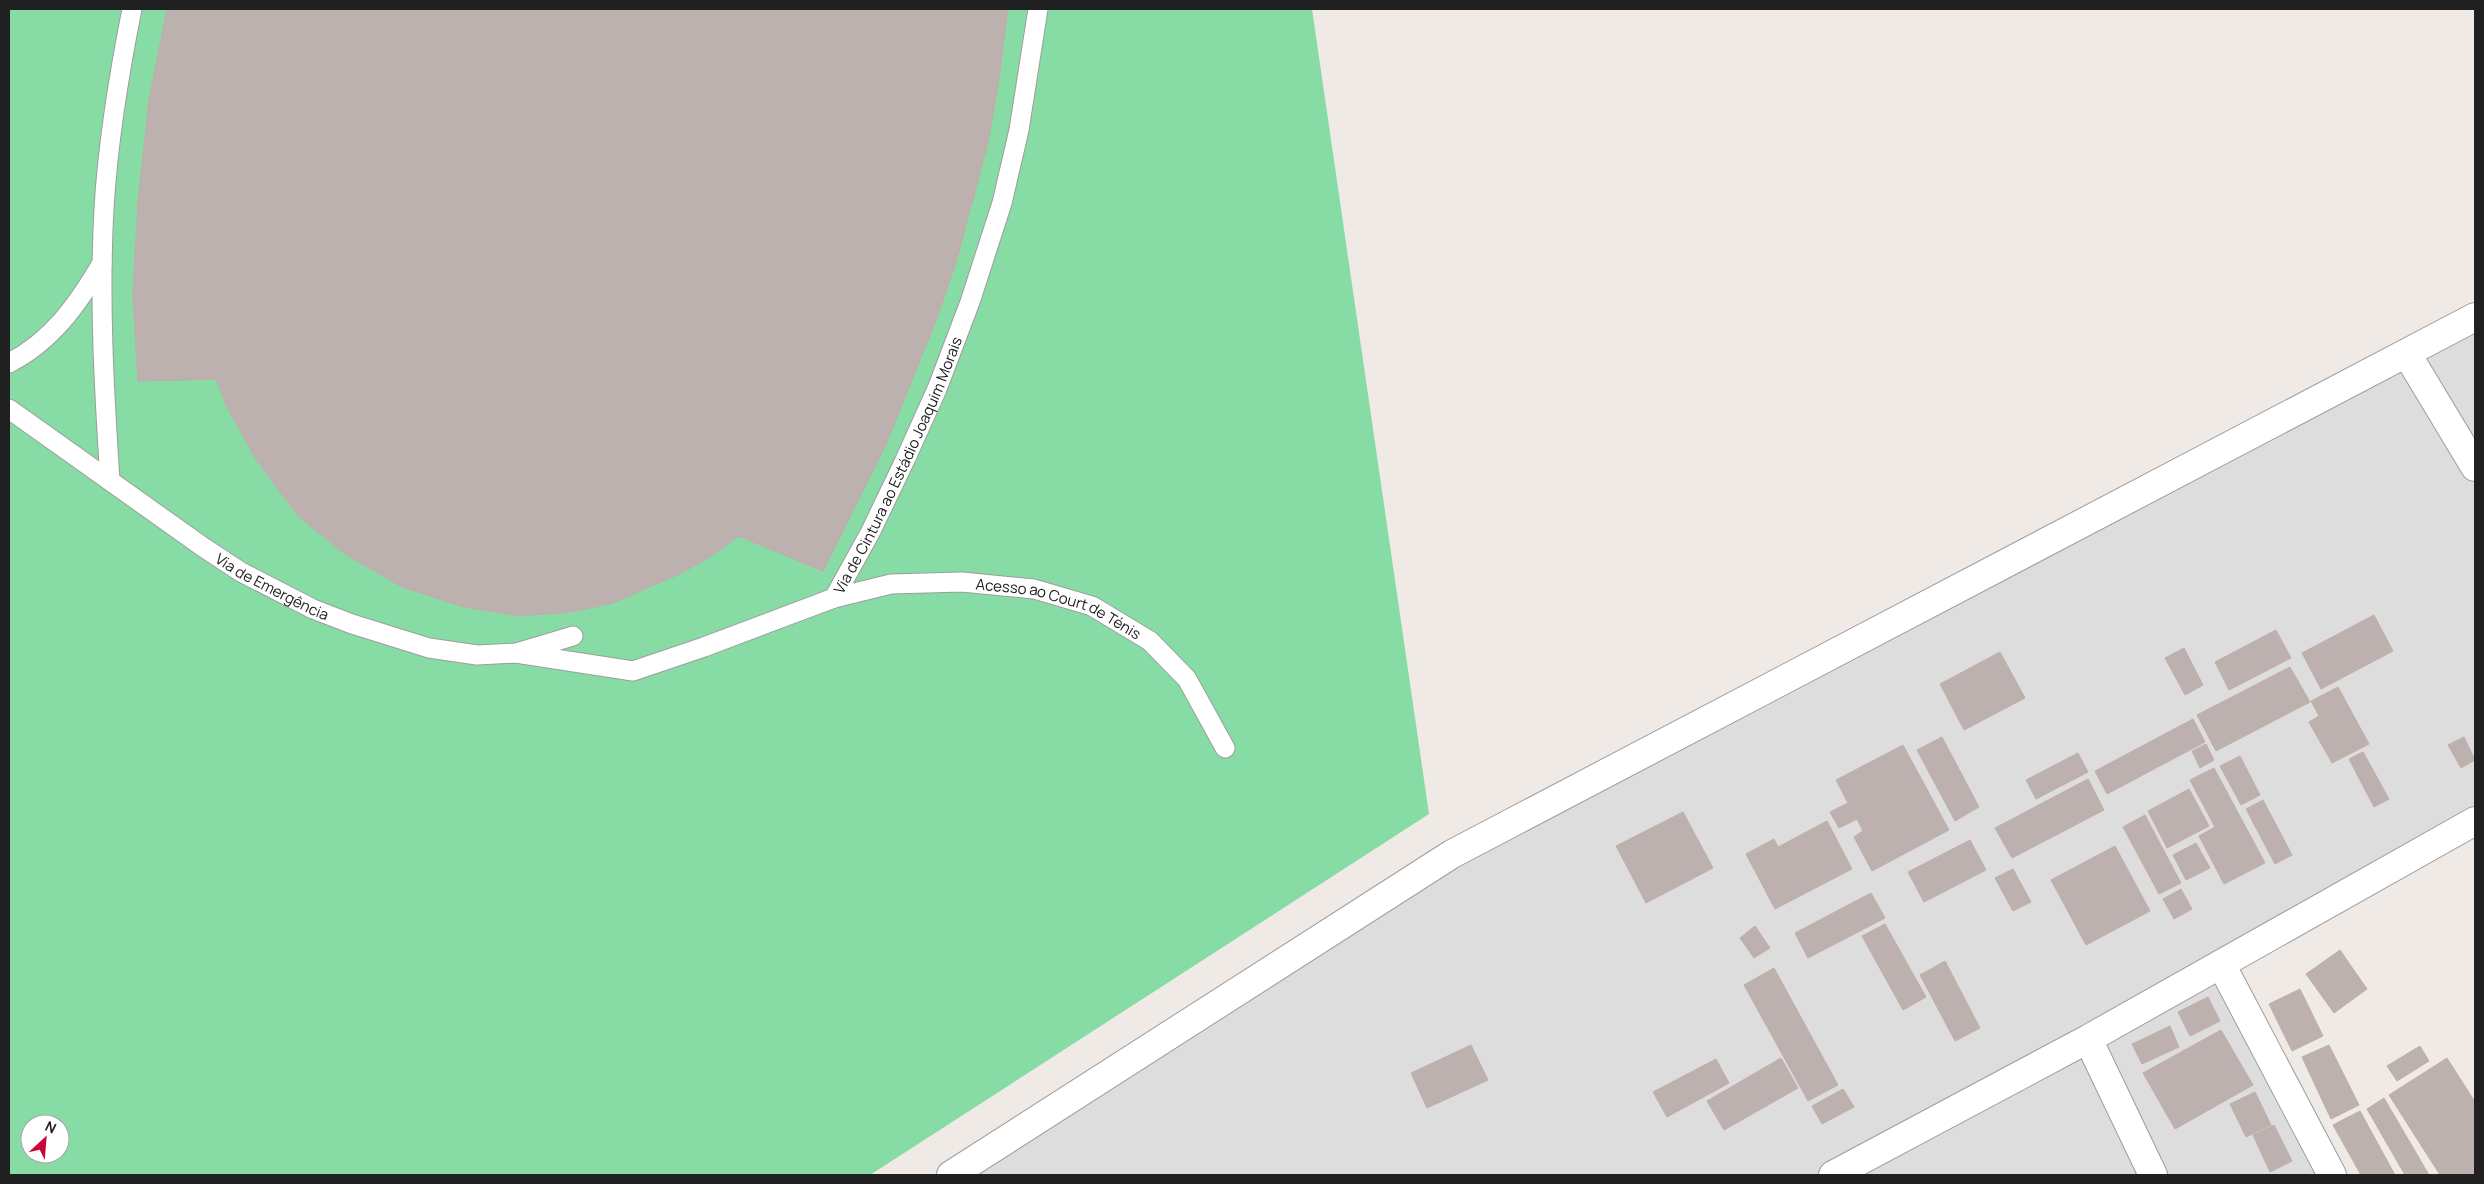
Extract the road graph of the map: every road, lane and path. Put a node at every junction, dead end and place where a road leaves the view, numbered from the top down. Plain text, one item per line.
1 (132, 9) edge
2 (1038, 9) edge
3 (102, 262) junction
4 (2475, 317) edge
5 (2407, 354) junction
6 (9, 363) edge
7 (9, 409) edge
8 (2475, 467) edge
9 (110, 480) junction
10 (834, 598) junction
11 (573, 636) dead end
12 (516, 654) junction
13 (1225, 748) dead end
14 (2475, 821) edge
15 (2221, 964) junction
16 (2088, 1040) junction
17 (1860, 1169) edge
18 (951, 1175) edge
19 (1833, 1175) edge
20 (2153, 1175) edge
21 (2332, 1175) edge

1 - 3 lane
2 - 10 lane, Via de Cintura ao Estádio Joaquim Morais
3 - 6 lane
3 - 9 lane
4 - 5 street
5 - 8 street
5 - 18 street
7 - 9 lane, Via de Emergência
9 - 12 lane, Via de Emergência
10 - 12 lane, Via de Cintura ao Estádio Joaquim Morais
10 - 13 lane, Acesso ao Court de Ténis
11 - 12 lane, Via de Emergência
14 - 15 street
15 - 16 street
15 - 21 street
16 - 17 street
16 - 20 street
17 - 19 street

